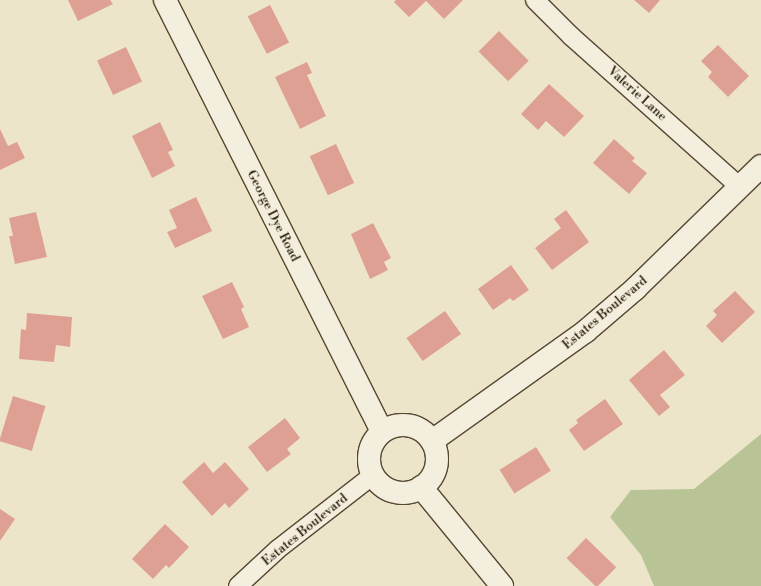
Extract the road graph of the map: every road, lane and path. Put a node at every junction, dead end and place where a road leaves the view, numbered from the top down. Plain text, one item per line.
1 (165, 0) edge
2 (535, 0) edge
3 (761, 166) edge
4 (740, 187) junction
5 (382, 432) junction
6 (432, 441) junction
7 (373, 475) junction
8 (421, 487) junction
9 (238, 586) edge
10 (502, 586) edge

1 - 5 street, George Dye Road
2 - 4 street, Valerie Lane
3 - 4 street, Estates Boulevard
4 - 6 street, Estates Boulevard
5 - 6 street
5 - 7 street
6 - 8 street
7 - 8 street
7 - 9 street, Estates Boulevard
8 - 10 street

